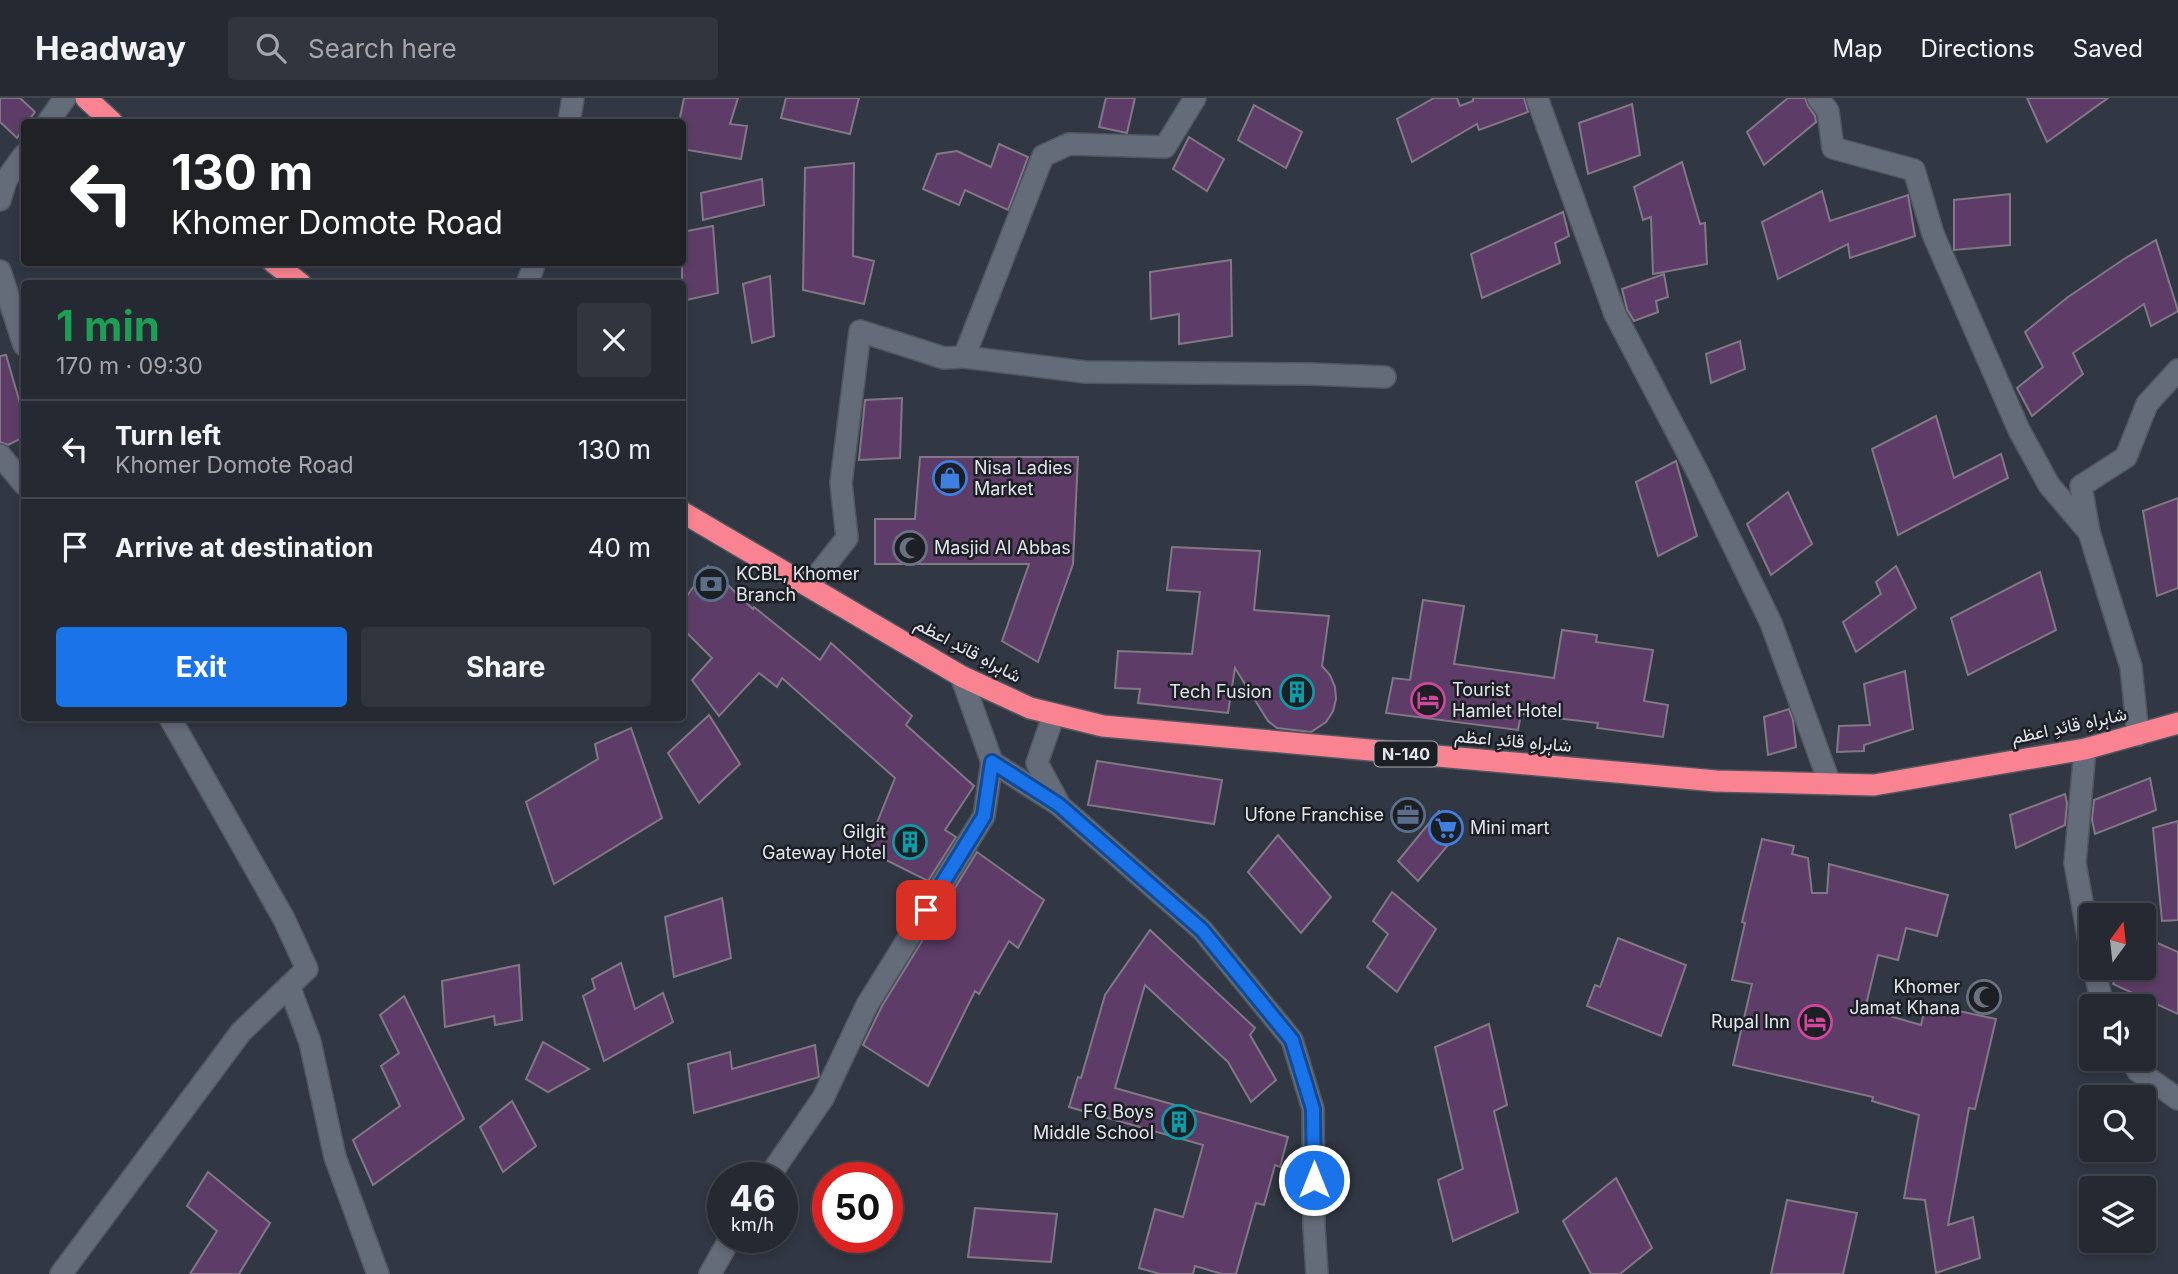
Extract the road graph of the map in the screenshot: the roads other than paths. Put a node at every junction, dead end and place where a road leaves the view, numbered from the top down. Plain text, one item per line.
1 (65, 98) edge
2 (86, 98) edge
3 (573, 98) edge
4 (1195, 98) edge
5 (1537, 98) edge
6 (1818, 98) edge
7 (50, 119) edge
8 (109, 119) edge
9 (570, 119) edge
10 (21, 159) edge
11 (0, 200) edge
12 (278, 266) edge
13 (0, 271) edge
14 (296, 280) edge
15 (21, 336) edge
16 (964, 357) junction
17 (2178, 370) edge
18 (1385, 377) dead end
19 (0, 455) edge
20 (21, 480) edge
21 (686, 514) edge
22 (2089, 532) junction
23 (809, 586) junction
24 (961, 676) junction
25 (1054, 714) junction
26 (172, 721) edge
27 (2178, 723) edge
28 (2138, 735) junction
29 (2085, 749) junction
30 (992, 762) junction
31 (1830, 784) junction
32 (1059, 805) junction
33 (2082, 903) edge
34 (289, 986) junction
35 (2139, 1071) edge
36 (2178, 1099) edge
37 (779, 1162) edge
38 (722, 1253) edge
39 (61, 1274) edge
40 (378, 1274) edge
41 (710, 1274) edge
42 (1317, 1274) edge

1 - 7 street
2 - 8 highway
3 - 9 street
4 - 16 street
5 - 31 street
6 - 22 street
10 - 11 street
12 - 14 highway
13 - 15 street
16 - 18 street
16 - 23 street
17 - 22 street
19 - 20 street
21 - 23 highway, شاہراہِ قائدِ اعظم / N-140
22 - 28 street
23 - 24 highway, شاہراہِ قائدِ اعظم / N-140
24 - 25 highway, شاہراہِ قائدِ اعظم / N-140
24 - 30 street
25 - 31 highway, شاہراہِ قائدِ اعظم / N-140
25 - 32 street
26 - 34 street
27 - 28 highway, شاہراہِ قائدِ اعظم / N-140
28 - 29 highway, شاہراہِ قائدِ اعظم / N-140
29 - 31 highway, شاہراہِ قائدِ اعظم / N-140
29 - 33 street
30 - 32 street
30 - 37 street
32 - 42 street
34 - 39 street
34 - 40 street
35 - 36 street
38 - 41 street

